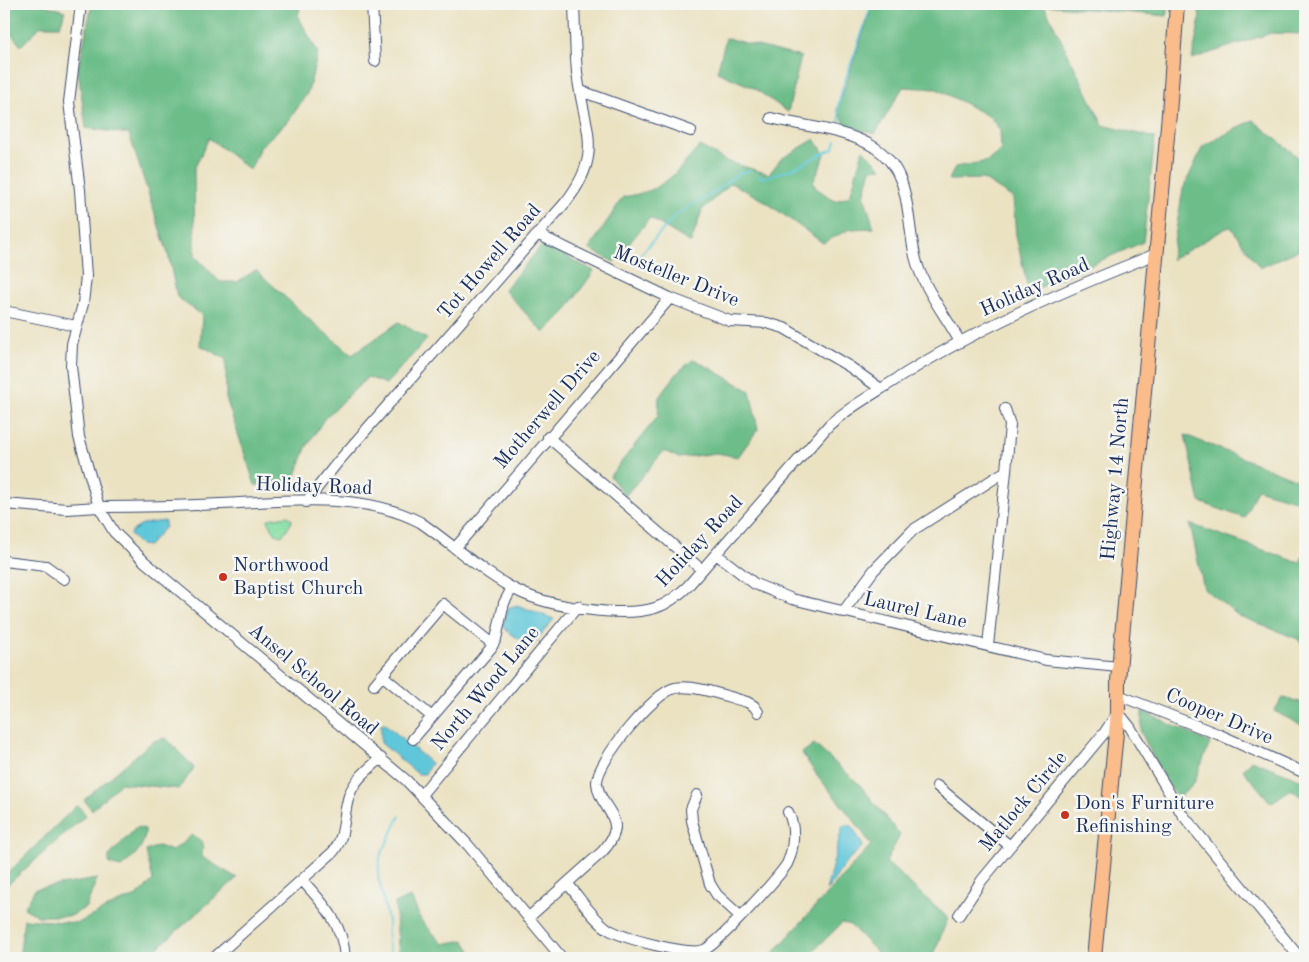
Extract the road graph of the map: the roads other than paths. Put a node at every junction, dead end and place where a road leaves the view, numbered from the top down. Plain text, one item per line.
1 (81, 4) edge
2 (372, 4) edge
3 (574, 4) edge
4 (1177, 4) edge
5 (375, 61) dead end
6 (580, 91) junction
7 (771, 118) dead end
8 (691, 131) dead end
9 (537, 234) junction
10 (1156, 254) junction
11 (670, 298) junction
12 (4, 311) edge
13 (76, 326) junction
14 (960, 342) junction
15 (881, 389) junction
16 (1005, 409) dead end
17 (548, 437) junction
18 (1006, 471) junction
19 (306, 502) junction
20 (4, 504) edge
21 (99, 507) junction
22 (456, 547) junction
23 (716, 554) junction
24 (4, 561) edge
25 (702, 570) junction
26 (64, 580) dead end
27 (512, 588) junction
28 (578, 606) junction
29 (843, 612) junction
30 (493, 644) junction
31 (988, 646) junction
32 (1120, 668) junction
33 (382, 675) junction
34 (374, 685) dead end
35 (1118, 695) junction
36 (758, 712) dead end
37 (1118, 712) junction
38 (432, 717) junction
39 (413, 739) dead end
40 (381, 758) junction
41 (1305, 773) edge
42 (938, 786) dead end
43 (421, 795) junction
44 (697, 795) dead end
45 (788, 812) dead end
46 (1010, 846) junction
47 (302, 880) junction
48 (567, 883) junction
49 (958, 915) dead end
50 (740, 916) junction
51 (528, 918) junction
52 (214, 958) edge
53 (345, 958) edge
54 (562, 958) edge
55 (1094, 958) edge
56 (1300, 958) edge

1 - 13 street, Ansel School Road
2 - 5 street
3 - 6 street, Tot Howell Road
4 - 10 main road, Highway 14 North
6 - 8 street
6 - 9 street, Tot Howell Road
7 - 14 street
9 - 11 street, Mosteller Drive
9 - 19 street, Tot Howell Road
10 - 14 street, Holiday Road
10 - 32 main road, Highway 14 North
11 - 15 street, Mosteller Drive
11 - 17 street, Motherwell Drive
12 - 13 street
13 - 21 street, Ansel School Road
14 - 15 street, Holiday Road
15 - 23 street, Holiday Road
16 - 18 street
17 - 22 street, Motherwell Drive
17 - 25 street
18 - 29 street
18 - 31 street
19 - 21 street, Holiday Road
19 - 22 street, Holiday Road
20 - 21 street
21 - 40 street, Ansel School Road
22 - 27 street, Holiday Road
23 - 25 street, Holiday Road
23 - 29 street, Laurel Lane
24 - 26 street
25 - 28 street, Holiday Road
27 - 28 street, Holiday Road
27 - 30 street
28 - 43 street, North Wood Lane
29 - 31 street, Laurel Lane
30 - 33 street
30 - 38 street
31 - 32 street, Laurel Lane
32 - 35 main road, Highway 14 North
33 - 34 street
33 - 38 street
35 - 37 main road, Highway 14 North
35 - 41 street, Cooper Drive
36 - 48 street
37 - 46 street, Matlock Circle
37 - 55 main road, Highway 14 North
37 - 56 street
38 - 39 street
40 - 43 street, Ansel School Road
40 - 47 street
42 - 46 street
43 - 51 street, Ansel School Road
44 - 50 street
45 - 50 street
46 - 49 street, Matlock Circle
47 - 52 street
47 - 53 street
48 - 50 street
48 - 51 street
51 - 54 street, Ansel School Road

